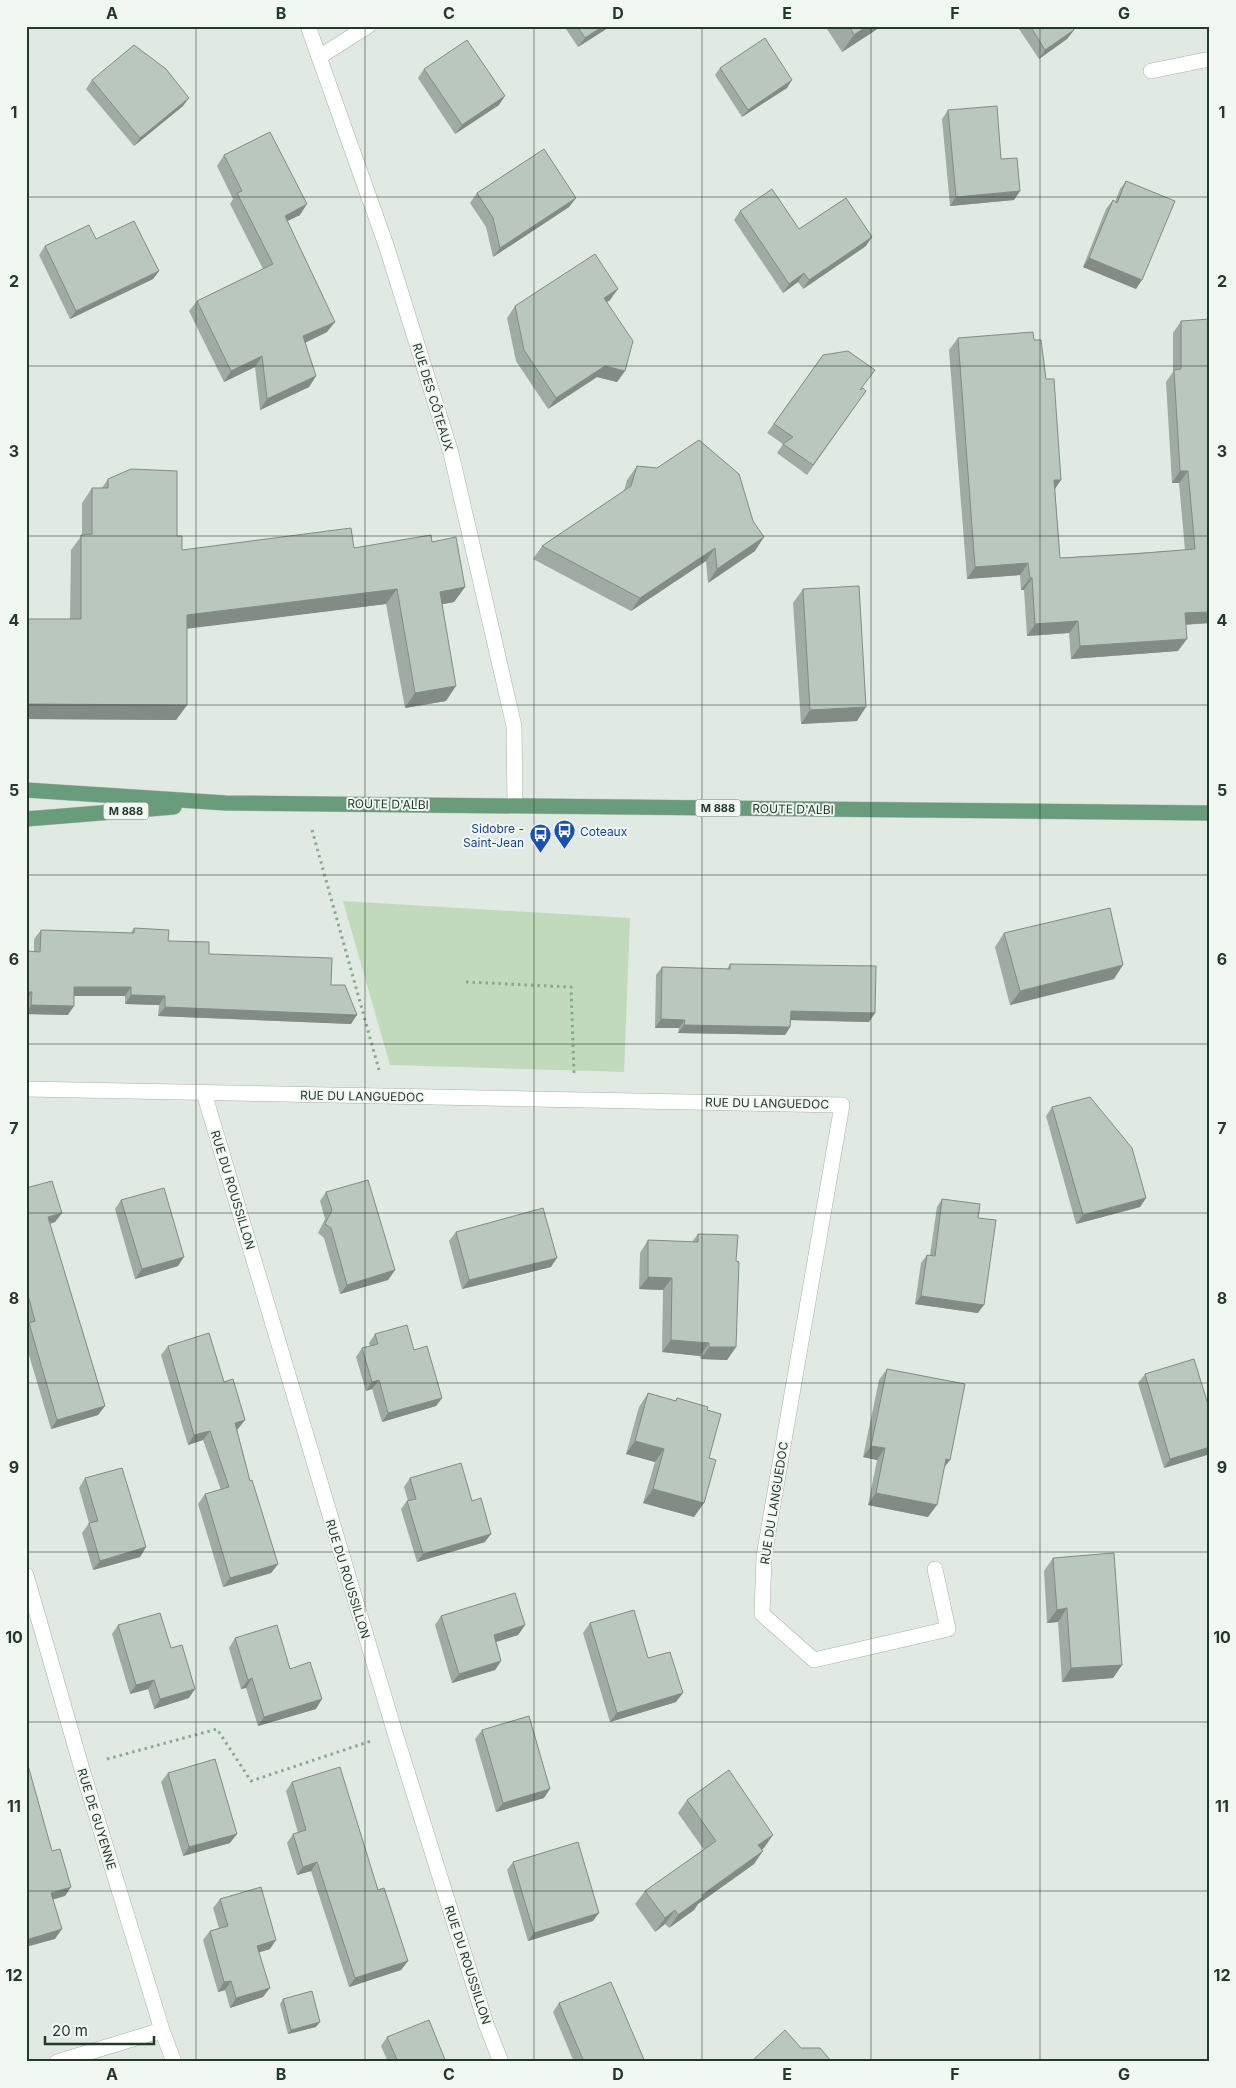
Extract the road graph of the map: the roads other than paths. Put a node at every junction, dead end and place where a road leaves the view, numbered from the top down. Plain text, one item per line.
1 (308, 26) edge
2 (368, 26) edge
3 (319, 57) junction
4 (1210, 60) edge
5 (1152, 71) dead end
6 (26, 790) edge
7 (226, 802) junction
8 (515, 806) junction
9 (1210, 813) edge
10 (26, 819) edge
11 (26, 1089) edge
12 (204, 1093) junction
13 (935, 1569) dead end
14 (26, 1574) edge
15 (162, 2030) junction
16 (57, 2062) edge
17 (174, 2062) edge
18 (501, 2062) edge

1 - 3 street, RUE DES CÔTEAUX
2 - 3 street
3 - 8 street, RUE DES CÔTEAUX
4 - 5 street
6 - 7 main road, ROUTE D'ALBI / M 888
7 - 8 main road, ROUTE D'ALBI / M 888
7 - 10 main road, ROUTE D'ALBI / M 888
8 - 9 main road, ROUTE D'ALBI / M 888
11 - 12 street, RUE DU LANGUEDOC
12 - 13 street, RUE DU LANGUEDOC
12 - 18 street, RUE DU ROUSSILLON
14 - 15 street, RUE DE GUYENNE
15 - 16 street
15 - 17 street, RUE DE GUYENNE

